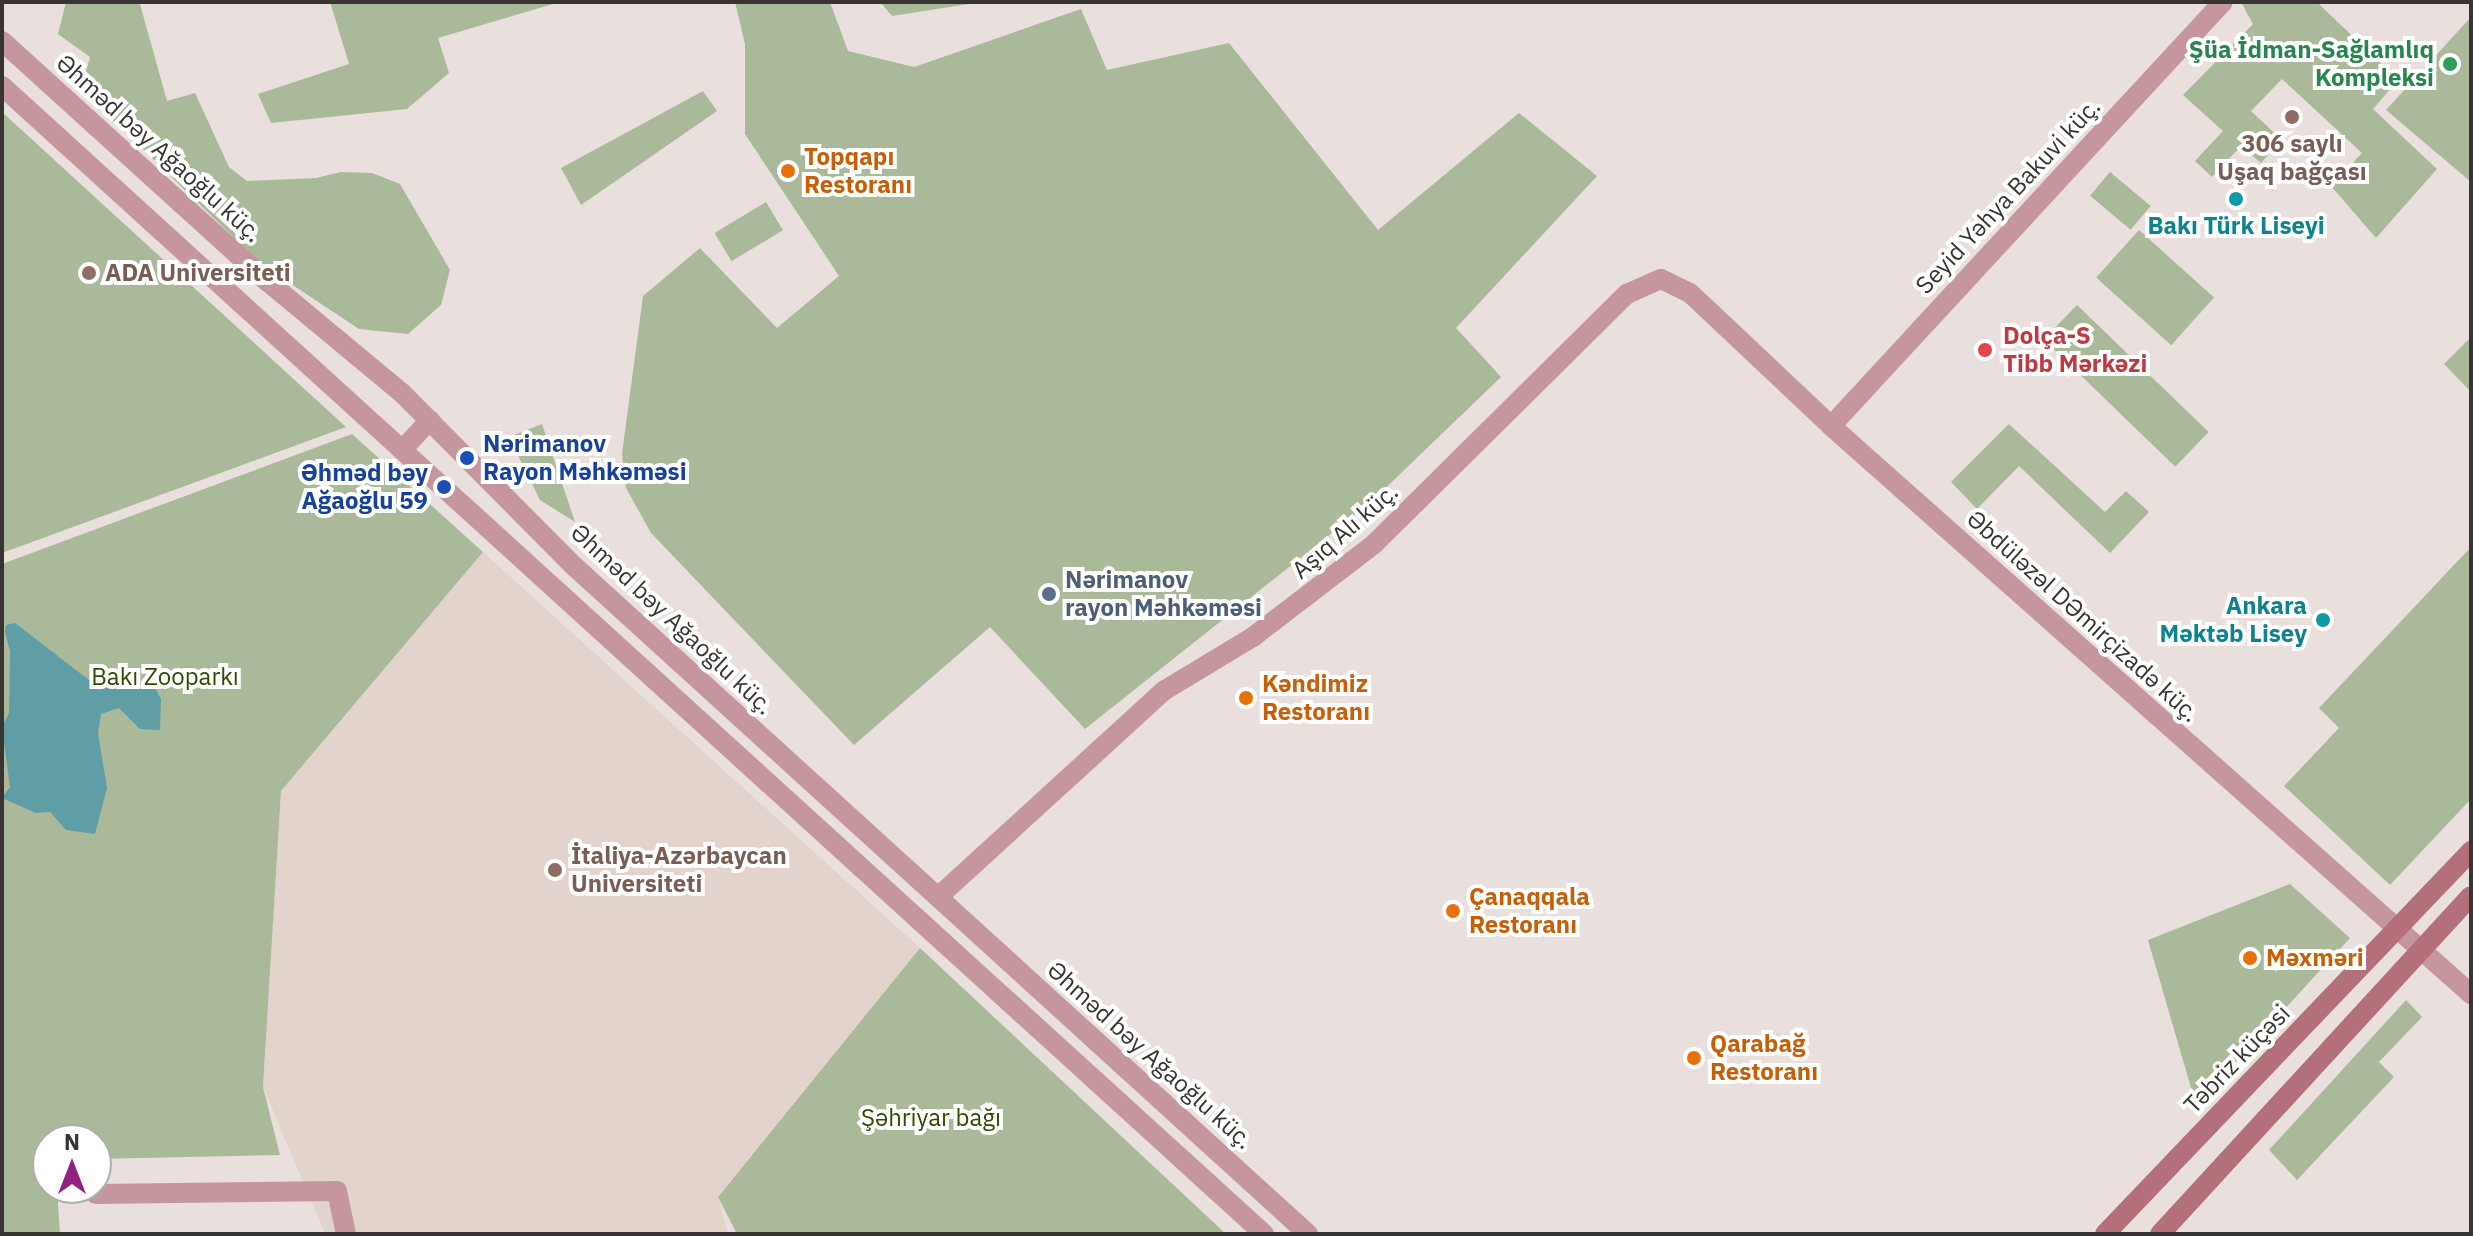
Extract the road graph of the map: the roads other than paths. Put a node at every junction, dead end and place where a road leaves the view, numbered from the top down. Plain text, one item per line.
1 (2223, 2) edge
2 (2, 41) edge
3 (2, 86) edge
4 (1661, 279) joint
5 (430, 420) junction
6 (1831, 426) junction
7 (402, 450) junction
8 (2471, 851) edge
9 (2471, 896) edge
10 (938, 897) junction
11 (2398, 929) junction
12 (2422, 949) junction
13 (2471, 994) edge
14 (112, 1194) edge
15 (346, 1234) edge
16 (1264, 1234) edge
17 (1308, 1234) edge
18 (2105, 1234) edge
19 (2160, 1234) edge

1 - 6 street, Seyid Yəhya Bakuvi küç.
2 - 5 street, Əhməd bəy Ağaoğlu küç.
3 - 7 street
4 - 6 street, Əbdüləzəl DƏmirçizadə küç.
4 - 10 street, Aşıq Alı küç.
5 - 7 street
5 - 10 street, Əhməd bəy Ağaoğlu küç.
6 - 11 street, Əbdüləzəl DƏmirçizadə küç.
7 - 16 street
8 - 11 main road, Təbriz küçəsi
9 - 12 main road
10 - 17 street, Əhməd bəy Ağaoğlu küç.
11 - 12 street, Əbdüləzəl DƏmirçizadə küç.
11 - 18 main road, Təbriz küçəsi
12 - 13 street, Əbdüləzəl DƏmirçizadə küç.
12 - 19 main road
14 - 15 street

